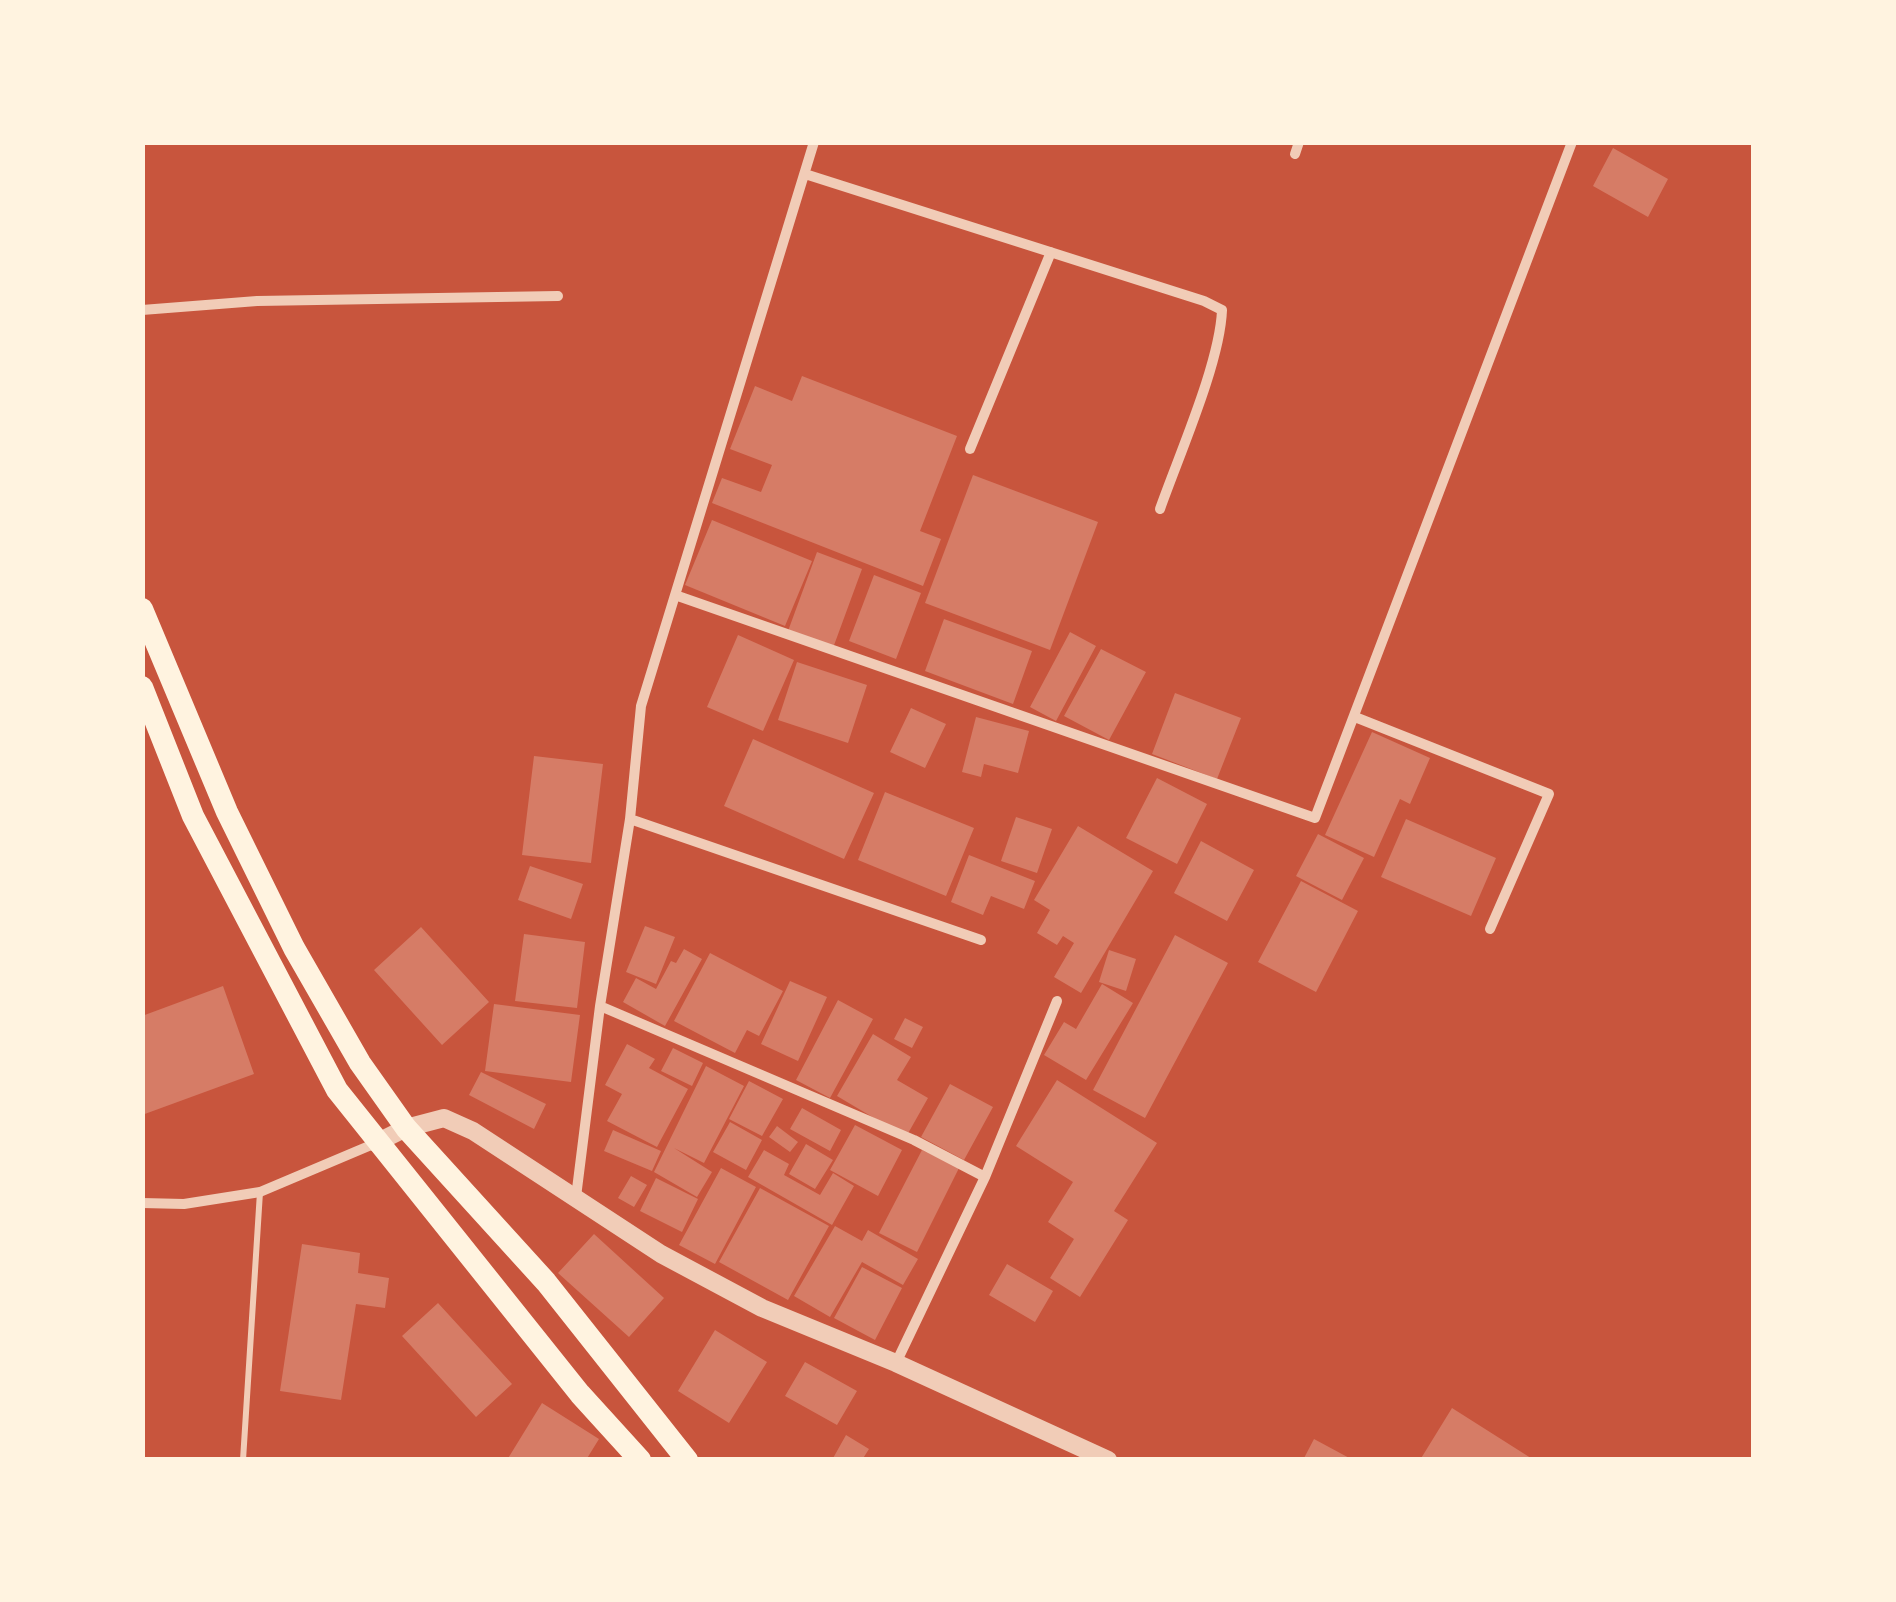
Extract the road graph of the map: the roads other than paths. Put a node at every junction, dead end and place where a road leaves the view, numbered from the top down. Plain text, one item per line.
1 (814, 142) edge
2 (1572, 142) edge
3 (805, 174) junction
4 (1051, 252) junction
5 (558, 296) dead end
6 (142, 310) edge
7 (970, 448) dead end
8 (1160, 508) dead end
9 (675, 595) junction
10 (142, 609) edge
11 (142, 687) edge
12 (1355, 717) junction
13 (630, 818) junction
14 (1490, 929) dead end
15 (981, 940) dead end
16 (1056, 1001) dead end
17 (600, 1006) junction
18 (406, 1128) junction
19 (376, 1143) junction
20 (984, 1177) junction
21 (260, 1192) junction
22 (576, 1197) junction
23 (142, 1203) edge
24 (896, 1364) junction
25 (244, 1460) edge
26 (640, 1460) edge
27 (688, 1460) edge
28 (1108, 1460) edge

1 - 3 street
2 - 12 street
3 - 4 street
3 - 9 street
4 - 7 street
4 - 8 street
5 - 6 street
9 - 12 street
9 - 13 street
10 - 18 highway
11 - 19 highway
12 - 14 street
13 - 15 street
13 - 17 street
16 - 20 street
17 - 20 street
17 - 22 street
18 - 19 street
18 - 22 street
18 - 27 highway
19 - 21 street
19 - 26 highway
20 - 24 street
21 - 23 street
21 - 25 lane
22 - 24 street
24 - 28 street

